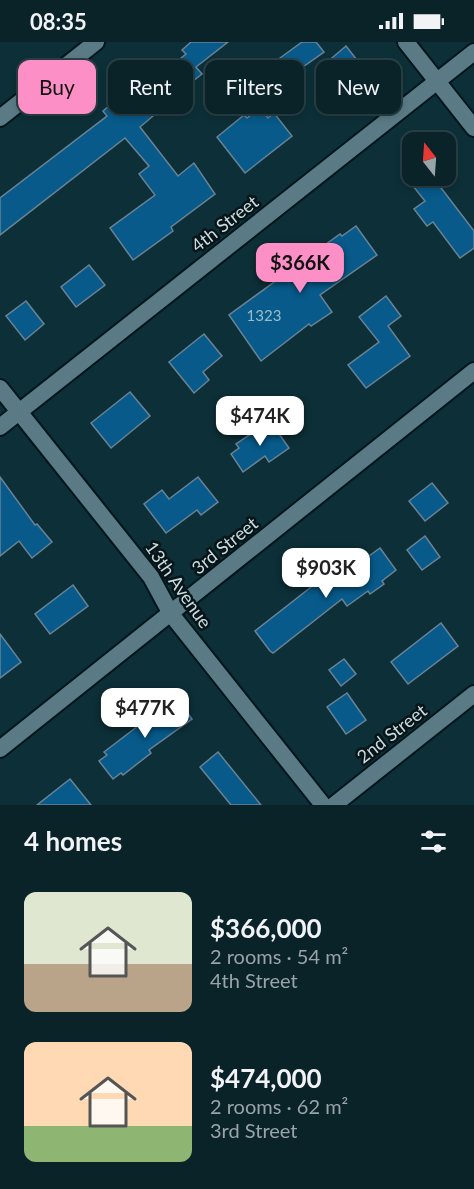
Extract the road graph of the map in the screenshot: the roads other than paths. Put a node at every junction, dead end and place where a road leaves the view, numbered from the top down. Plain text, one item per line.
1 (96, 42) edge
2 (406, 42) edge
3 (474, 52) edge
4 (437, 81) junction
5 (0, 118) edge
6 (474, 128) edge
7 (474, 371) edge
8 (0, 388) edge
9 (19, 412) junction
10 (0, 427) edge
11 (171, 614) junction
12 (474, 694) edge
13 (0, 749) edge
14 (323, 805) edge
15 (334, 805) edge

1 - 5 street
2 - 4 street
3 - 4 street, 4th Street
4 - 6 street
4 - 9 street, 4th Street
7 - 11 street, 3rd Street
8 - 9 street, 13th Avenue
9 - 10 street, 4th Street
9 - 11 street, 13th Avenue
11 - 13 street, 3rd Street
11 - 14 street, 13th Avenue
12 - 15 street, 2nd Street

